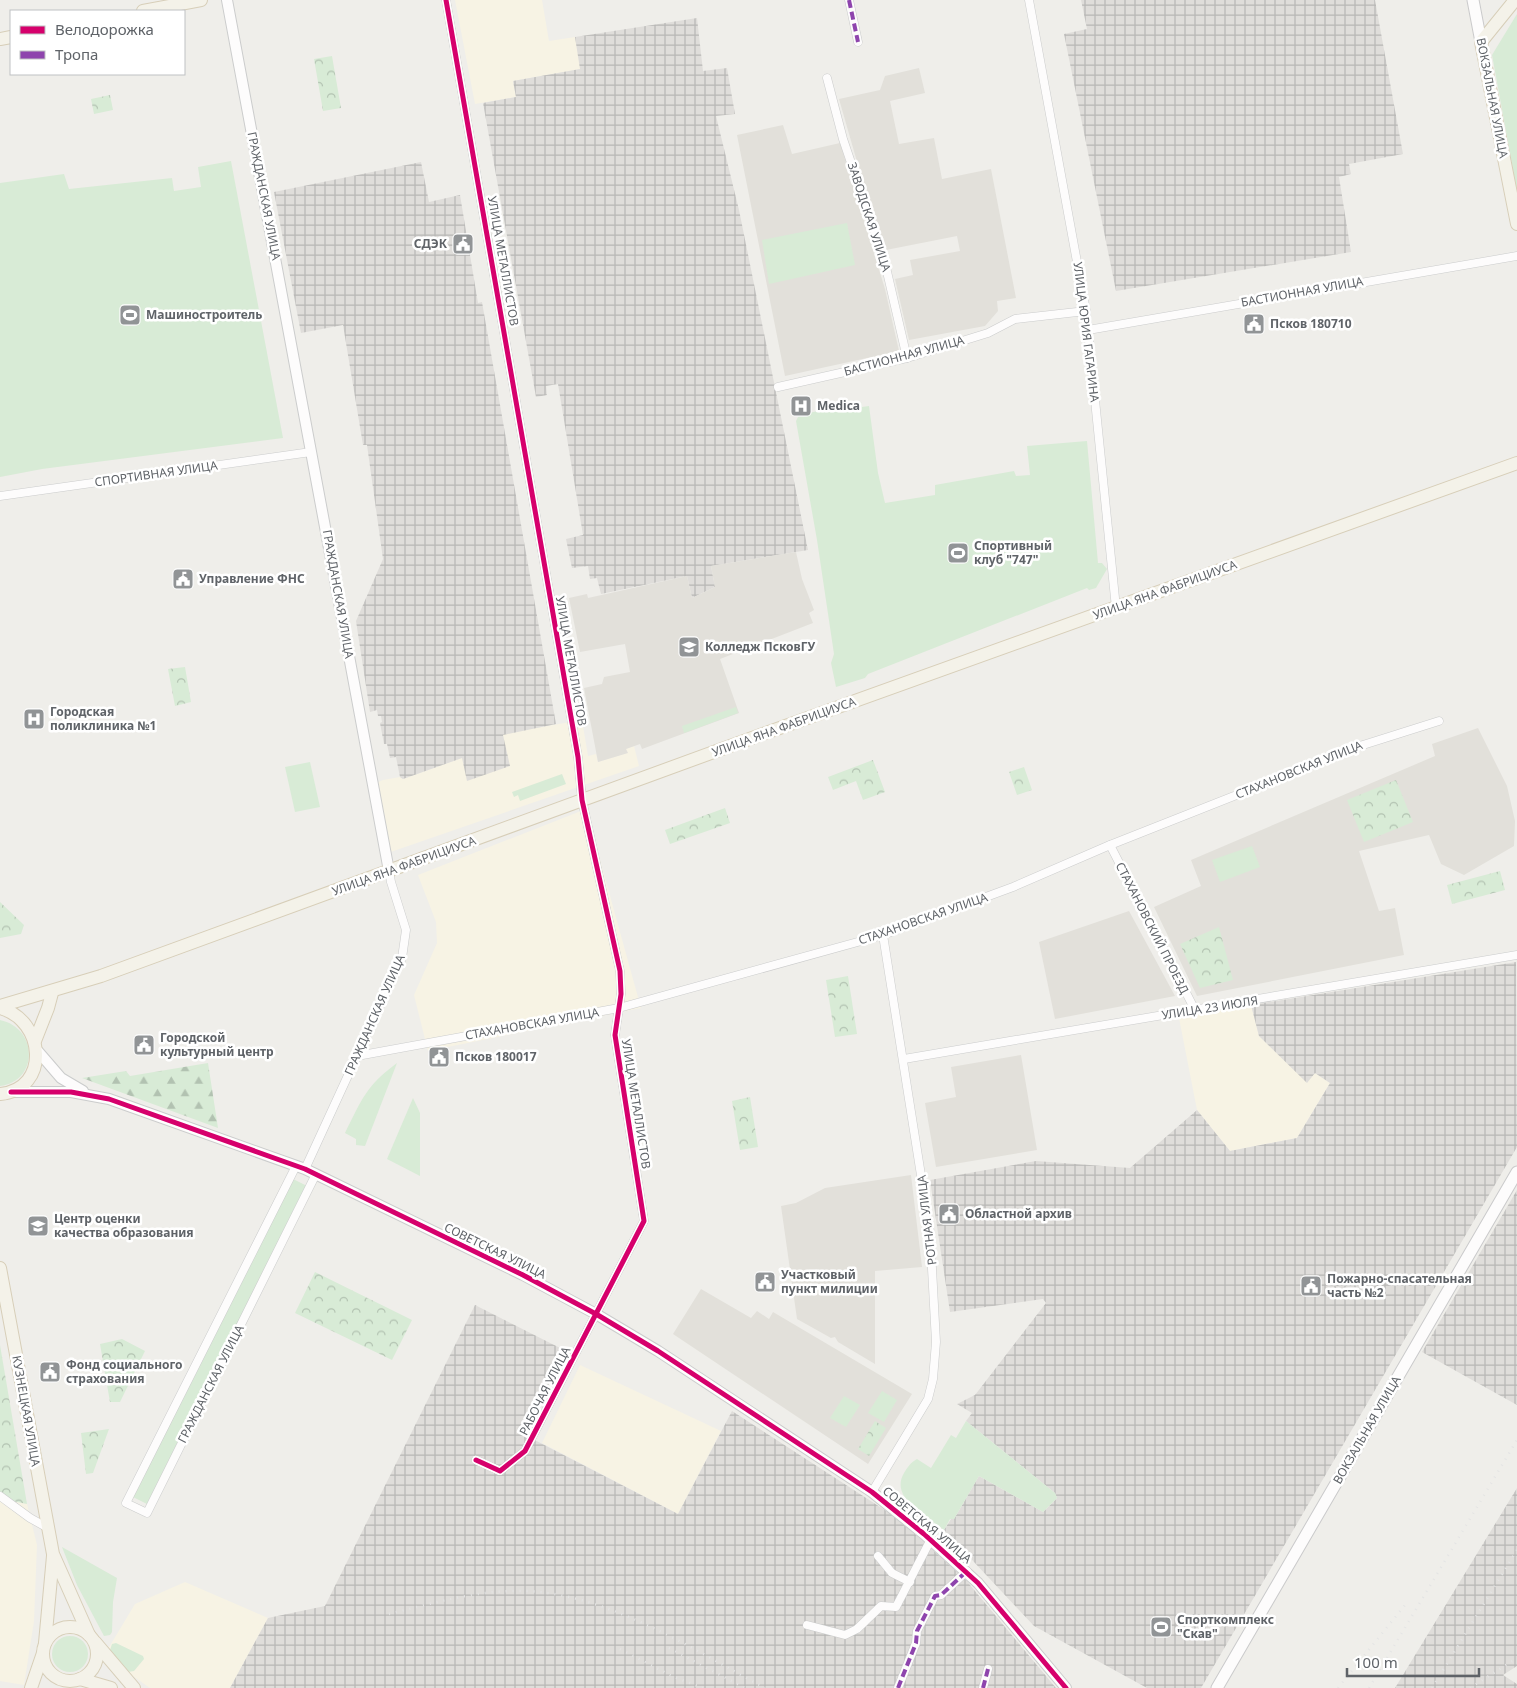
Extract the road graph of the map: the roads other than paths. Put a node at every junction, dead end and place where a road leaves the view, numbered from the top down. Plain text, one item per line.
1 (201, 0) edge
2 (227, 0) edge
3 (446, 0) edge
4 (849, 0) edge
5 (1029, 0) edge
6 (1473, 0) edge
7 (1515, 0) edge
8 (148, 10) edge
9 (858, 42) dead end
10 (1481, 42) junction
11 (827, 78) dead end
12 (1517, 224) edge
13 (1517, 256) edge
14 (1086, 310) junction
15 (1088, 330) junction
16 (907, 358) junction
17 (778, 387) dead end
18 (312, 452) junction
19 (1517, 463) edge
20 (0, 496) edge
21 (1116, 608) junction
22 (1439, 721) dead end
23 (582, 800) junction
24 (1110, 845) junction
25 (390, 871) junction
26 (883, 935) junction
27 (1517, 956) edge
28 (52, 993) junction
29 (0, 1007) edge
30 (619, 1008) junction
31 (1194, 1010) junction
32 (35, 1045) junction
33 (357, 1056) junction
34 (904, 1059) junction
35 (88, 1094) junction
36 (4, 1095) edge
37 (300, 1167) junction
38 (1517, 1172) edge
39 (316, 1174) junction
40 (0, 1268) edge
41 (596, 1314) junction
42 (476, 1460) dead end
43 (872, 1492) junction
44 (0, 1496) edge
45 (48, 1528) junction
46 (931, 1539) junction
47 (53, 1554) junction
48 (878, 1556) dead end
49 (967, 1571) junction
50 (910, 1582) junction
51 (806, 1625) dead end
52 (91, 1637) junction
53 (44, 1648) junction
54 (988, 1669) dead end
55 (71, 1683) edge
56 (32, 1688) edge
57 (111, 1688) edge
58 (134, 1688) edge
59 (898, 1688) edge
60 (983, 1688) edge
61 (1066, 1688) edge
62 (1216, 1688) edge

1 - 8 main road
2 - 18 street, ГРАЖДАНСКАЯ УЛИЦА
3 - 23 street, УЛИЦА МЕТАЛЛИСТОВ
4 - 9 street
5 - 14 street, УЛИЦА ЮРИЯ ГАГАРИНА
6 - 10 main road, ВОКЗАЛЬНАЯ УЛИЦА
7 - 10 main road
10 - 12 main road, ВОКЗАЛЬНАЯ УЛИЦА
11 - 16 street, ЗАВОДСКАЯ УЛИЦА
13 - 15 street, БАСТИОННАЯ УЛИЦА
14 - 15 street, УЛИЦА ЮРИЯ ГАГАРИНА
14 - 16 street, БАСТИОННАЯ УЛИЦА
15 - 21 street, УЛИЦА ЮРИЯ ГАГАРИНА
16 - 17 street, БАСТИОННАЯ УЛИЦА
18 - 20 street, СПОРТИВНАЯ УЛИЦА
18 - 25 street, ГРАЖДАНСКАЯ УЛИЦА
19 - 21 main road, УЛИЦА ЯНА ФАБРИЦИУСА
21 - 23 main road, УЛИЦА ЯНА ФАБРИЦИУСА
22 - 24 street, СТАХАНОВСКАЯ УЛИЦА
23 - 25 main road, УЛИЦА ЯНА ФАБРИЦИУСА
23 - 30 street, УЛИЦА МЕТАЛЛИСТОВ
24 - 26 street, СТАХАНОВСКАЯ УЛИЦА
24 - 31 street, СТАХАНОВСКИЙ ПРОЕЗД
25 - 28 main road, УЛИЦА ЯНА ФАБРИЦИУСА
25 - 33 street, ГРАЖДАНСКАЯ УЛИЦА
26 - 30 street, СТАХАНОВСКАЯ УЛИЦА
26 - 34 street, РОТНАЯ УЛИЦА
27 - 31 street, УЛИЦА 23 ИЮЛЯ
28 - 29 main road, УЛИЦА ЯНА ФАБРИЦИУСА
28 - 32 main road
29 - 32 main road
30 - 33 street, СТАХАНОВСКАЯ УЛИЦА
30 - 41 street, УЛИЦА МЕТАЛЛИСТОВ
31 - 34 street, УЛИЦА 23 ИЮЛЯ
32 - 35 street, СОВЕТСКАЯ УЛИЦА
32 - 36 main road
33 - 37 street, ГРАЖДАНСКАЯ УЛИЦА
34 - 43 street, РОТНАЯ УЛИЦА
35 - 36 street, СОВЕТСКАЯ УЛИЦА
35 - 37 street, СОВЕТСКАЯ УЛИЦА
37 - 39 street, СОВЕТСКАЯ УЛИЦА
37 - 39 street, ГРАЖДАНСКАЯ УЛИЦА
38 - 62 main road, ВОКЗАЛЬНАЯ УЛИЦА
39 - 41 street, СОВЕТСКАЯ УЛИЦА
40 - 45 main road, КУЗНЕЦКАЯ УЛИЦА
41 - 42 street, РАБОЧАЯ УЛИЦА
41 - 43 street, СОВЕТСКАЯ УЛИЦА
43 - 46 street, СОВЕТСКАЯ УЛИЦА
44 - 45 street
45 - 47 main road, КУЗНЕЦКАЯ УЛИЦА
46 - 49 street, СОВЕТСКАЯ УЛИЦА
46 - 50 street
47 - 52 main road, КУЗНЕЦКАЯ УЛИЦА
47 - 53 main road, КУЗНЕЦКАЯ УЛИЦА
48 - 50 street
49 - 59 street
49 - 61 street, СОВЕТСКАЯ УЛИЦА
50 - 51 street
52 - 53 main road
52 - 55 main road
52 - 58 main road
53 - 55 main road
53 - 56 main road, КУЗНЕЦКАЯ УЛИЦА
54 - 60 street
55 - 57 main road

